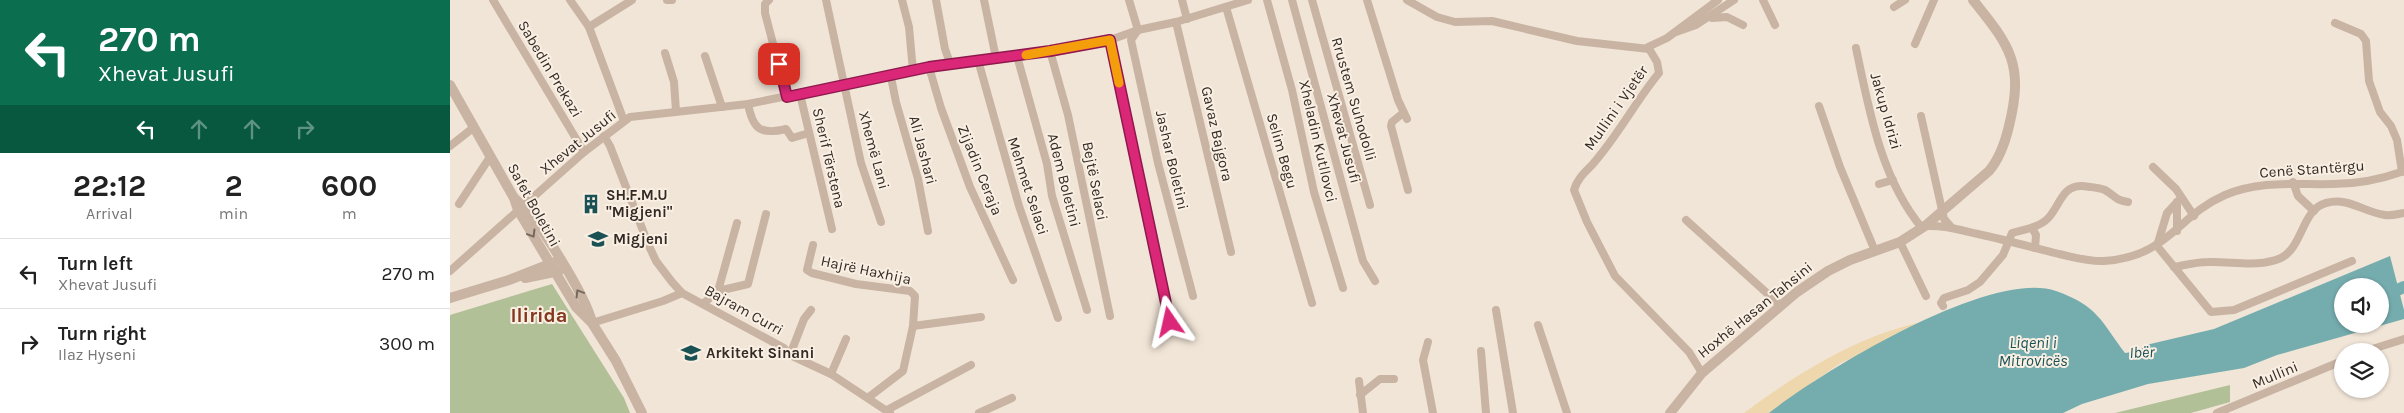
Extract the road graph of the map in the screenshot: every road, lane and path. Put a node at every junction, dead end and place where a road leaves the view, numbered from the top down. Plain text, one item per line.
1 (493, 0) edge
2 (570, 0) edge
3 (632, 0) edge
4 (667, 0) edge
5 (672, 0) edge
6 (769, 0) edge
7 (826, 0) edge
8 (902, 0) edge
9 (936, 0) edge
10 (984, 0) edge
11 (1128, 0) edge
12 (1182, 0) edge
13 (1248, 0) edge
14 (1267, 0) edge
15 (1292, 0) edge
16 (1312, 0) edge
17 (1367, 0) edge
18 (1407, 0) edge
19 (1718, 0) edge
20 (1734, 0) edge
21 (1763, 0) edge
22 (1905, 0) edge
23 (1934, 0) edge
24 (1973, 0) edge
25 (1226, 7) junction
26 (1894, 7) dead end
27 (1708, 18) junction
28 (1187, 20) junction
29 (1176, 22) junction
30 (2335, 23) dead end
31 (1744, 25) dead end
32 (1775, 25) dead end
33 (589, 27) junction
34 (1138, 30) junction
35 (1674, 32) junction
36 (1110, 40) junction
37 (1915, 44) dead end
38 (1856, 48) dead end
39 (1649, 49) junction
40 (1050, 51) junction
41 (665, 53) dead end
42 (705, 56) dead end
43 (1017, 56) junction
44 (996, 58) junction
45 (978, 60) junction
46 (950, 64) junction
47 (929, 67) junction
48 (913, 71) junction
49 (891, 76) junction
50 (843, 84) junction
51 (450, 85) edge
52 (800, 94) junction
53 (787, 97) junction
54 (748, 104) junction
55 (1819, 106) dead end
56 (722, 107) junction
57 (676, 111) junction
58 (1921, 116) dead end
59 (624, 121) junction
60 (473, 128) junction
61 (809, 133) junction
62 (604, 136) junction
63 (450, 146) edge
64 (584, 152) junction
65 (490, 157) junction
66 (2153, 167) dead end
67 (2403, 171) edge
68 (1893, 180) junction
69 (2293, 182) junction
70 (1879, 184) dead end
71 (1408, 190) dead end
72 (2179, 200) junction
73 (2128, 202) dead end
74 (459, 204) dead end
75 (1370, 206) dead end
76 (521, 208) junction
77 (2314, 211) junction
78 (1943, 212) junction
79 (2404, 213) edge
80 (766, 214) dead end
81 (2194, 216) junction
82 (1686, 220) dead end
83 (881, 222) dead end
84 (737, 223) dead end
85 (1924, 227) junction
86 (1951, 227) junction
87 (2032, 228) junction
88 (832, 229) dead end
89 (928, 231) dead end
90 (2177, 231) junction
91 (2008, 241) junction
92 (1900, 242) junction
93 (813, 245) dead end
94 (2157, 246) junction
95 (2035, 248) junction
96 (1875, 250) junction
97 (1231, 252) dead end
98 (2352, 261) dead end
99 (558, 266) junction
100 (2174, 267) junction
101 (450, 271) edge
102 (1013, 280) dead end
103 (1375, 281) dead end
104 (1343, 288) dead end
105 (718, 291) junction
106 (682, 293) junction
107 (1193, 296) dead end
108 (1926, 296) dead end
109 (450, 298) edge
110 (704, 303) junction
111 (1312, 303) dead end
112 (1780, 305) junction
113 (1943, 306) dead end
114 (811, 310) dead end
115 (1087, 310) dead end
116 (1496, 310) dead end
117 (1110, 316) dead end
118 (981, 317) dead end
119 (1058, 318) dead end
120 (1170, 322) dead end
121 (592, 323) junction
122 (1538, 325) dead end
123 (914, 326) junction
124 (846, 339) dead end
125 (2404, 339) edge
126 (1428, 342) dead end
127 (2389, 344) edge
128 (1481, 351) dead end
129 (790, 355) junction
130 (2334, 364) edge
131 (971, 365) dead end
132 (1702, 373) junction
133 (830, 374) junction
134 (1394, 379) dead end
135 (1359, 381) dead end
136 (1360, 395) junction
137 (869, 397) junction
138 (1012, 398) dead end
139 (889, 411) edge
140 (642, 413) edge
141 (979, 413) edge
142 (1363, 413) edge
143 (1433, 413) edge
144 (1486, 413) edge
145 (1513, 413) edge
146 (1567, 413) edge
147 (1670, 413) edge
148 (2217, 413) edge

1 - 64 street, Sabedin Prekazi
2 - 33 street
3 - 33 street
4 - 5 street
6 - 53 street
7 - 50 street, Xhemë Lani
8 - 48 street
9 - 46 street
10 - 44 street
11 - 34 street
12 - 28 street
13 - 25 street, Xhevat Jusufi
14 - 104 street, Xheladin Kutllovci
15 - 103 street, Xhevat Jusufi
16 - 75 street, Rrustem Suhodolli
17 - 71 street
18 - 39 street, Mullini i Vjetër
19 - 35 street, Mullini i Vjetër
20 - 27 street, Mullini i Vjetër
21 - 32 street
22 - 26 street
23 - 37 street
24 - 78 street, Hoxhë Hasan Tahsini
25 - 28 street, Xhevat Jusufi
25 - 111 street, Selim Begu
27 - 31 street
27 - 35 street, Mullini i Vjetër
28 - 29 street, Xhevat Jusufi
29 - 34 street, Xhevat Jusufi
29 - 97 street, Gavaz Bajgora
30 - 67 street, Cenë Stantërgu
33 - 59 street
34 - 36 street, Xhevat Jusufi
34 - 107 street, Jashar Boletini
35 - 39 street, Mullini i Vjetër
36 - 40 street, Xhevat Jusufi
36 - 120 street
38 - 68 street, Jakup Idrizi
39 - 132 street, Mullini i Vjetër
40 - 43 street, Xhevat Jusufi
40 - 117 street, Bejtë Selaci
41 - 57 street
42 - 56 street
43 - 44 street, Xhevat Jusufi
43 - 115 street, Adem Boletini
44 - 45 street, Xhevat Jusufi
45 - 46 street, Xhevat Jusufi
45 - 119 street, Mehmet Selaci
46 - 47 street, Xhevat Jusufi
47 - 48 street, Xhevat Jusufi
47 - 102 street, Zijadin Ceraja
48 - 49 street, Xhevat Jusufi
49 - 50 street, Xhevat Jusufi
49 - 89 street, Ali Jashari
50 - 52 street, Xhevat Jusufi
50 - 83 street, Xhemë Lani
51 - 60 street, Safet Boletini
52 - 53 street, Xhevat Jusufi
52 - 61 street, Sherif Tërstena
53 - 54 street, Xhevat Jusufi
54 - 56 street, Xhevat Jusufi
54 - 61 street
55 - 96 street
56 - 57 street, Xhevat Jusufi
57 - 59 street, Xhevat Jusufi
58 - 78 street
59 - 62 street, Xhevat Jusufi
60 - 63 street
60 - 65 street, Safet Boletini
61 - 88 street, Sherif Tërstena
62 - 64 street, Xhevat Jusufi
62 - 106 street, Bajram Curri
64 - 76 street, Xhevat Jusufi
65 - 74 street, Safet Boletini
65 - 76 street, Safet Boletini
66 - 72 street
67 - 69 street, Cenë Stantërgu
68 - 70 street
68 - 85 street, Jakup Idrizi
69 - 77 street
69 - 81 street, Cenë Stantërgu
72 - 81 street
72 - 90 street
72 - 94 street
73 - 87 street
76 - 99 street, Safet Boletini
76 - 101 street, Xhevat Jusufi
77 - 79 street
77 - 100 street
78 - 85 street, Hoxhë Hasan Tahsini
78 - 86 street
80 - 105 street
81 - 90 street, Cenë Stantërgu
82 - 112 street
84 - 105 street
85 - 86 street, Cenë Stantërgu
85 - 92 street, Hoxhë Hasan Tahsini
86 - 91 street, Cenë Stantërgu
87 - 91 street
87 - 95 street
90 - 94 street, Cenë Stantërgu
91 - 95 street, Cenë Stantërgu
91 - 113 street
92 - 96 street, Hoxhë Hasan Tahsini
92 - 108 street
93 - 123 street, Hajrë Haxhija
94 - 95 street, Cenë Stantërgu
94 - 100 street
96 - 112 street, Hoxhë Hasan Tahsini
98 - 100 street
99 - 109 street
99 - 121 street, Safet Boletini
105 - 110 street
106 - 110 street, Bajram Curri
106 - 121 street, Bajram Curri
110 - 129 street, Bajram Curri
112 - 132 street, Hoxhë Hasan Tahsini
114 - 129 street, Bajram Curri
116 - 145 street
118 - 123 street
121 - 140 street, Safet Boletini
122 - 146 street
123 - 137 street, Hajrë Haxhija
124 - 133 street
125 - 127 street
126 - 143 street
128 - 144 street
129 - 133 street, Bajram Curri
130 - 148 street, Mullini
131 - 139 street
132 - 147 street, Hoxhë Hasan Tahsini
133 - 137 street, Bajram Curri
134 - 136 street
135 - 136 street
136 - 142 street
137 - 139 street, Bajram Curri
138 - 141 street

